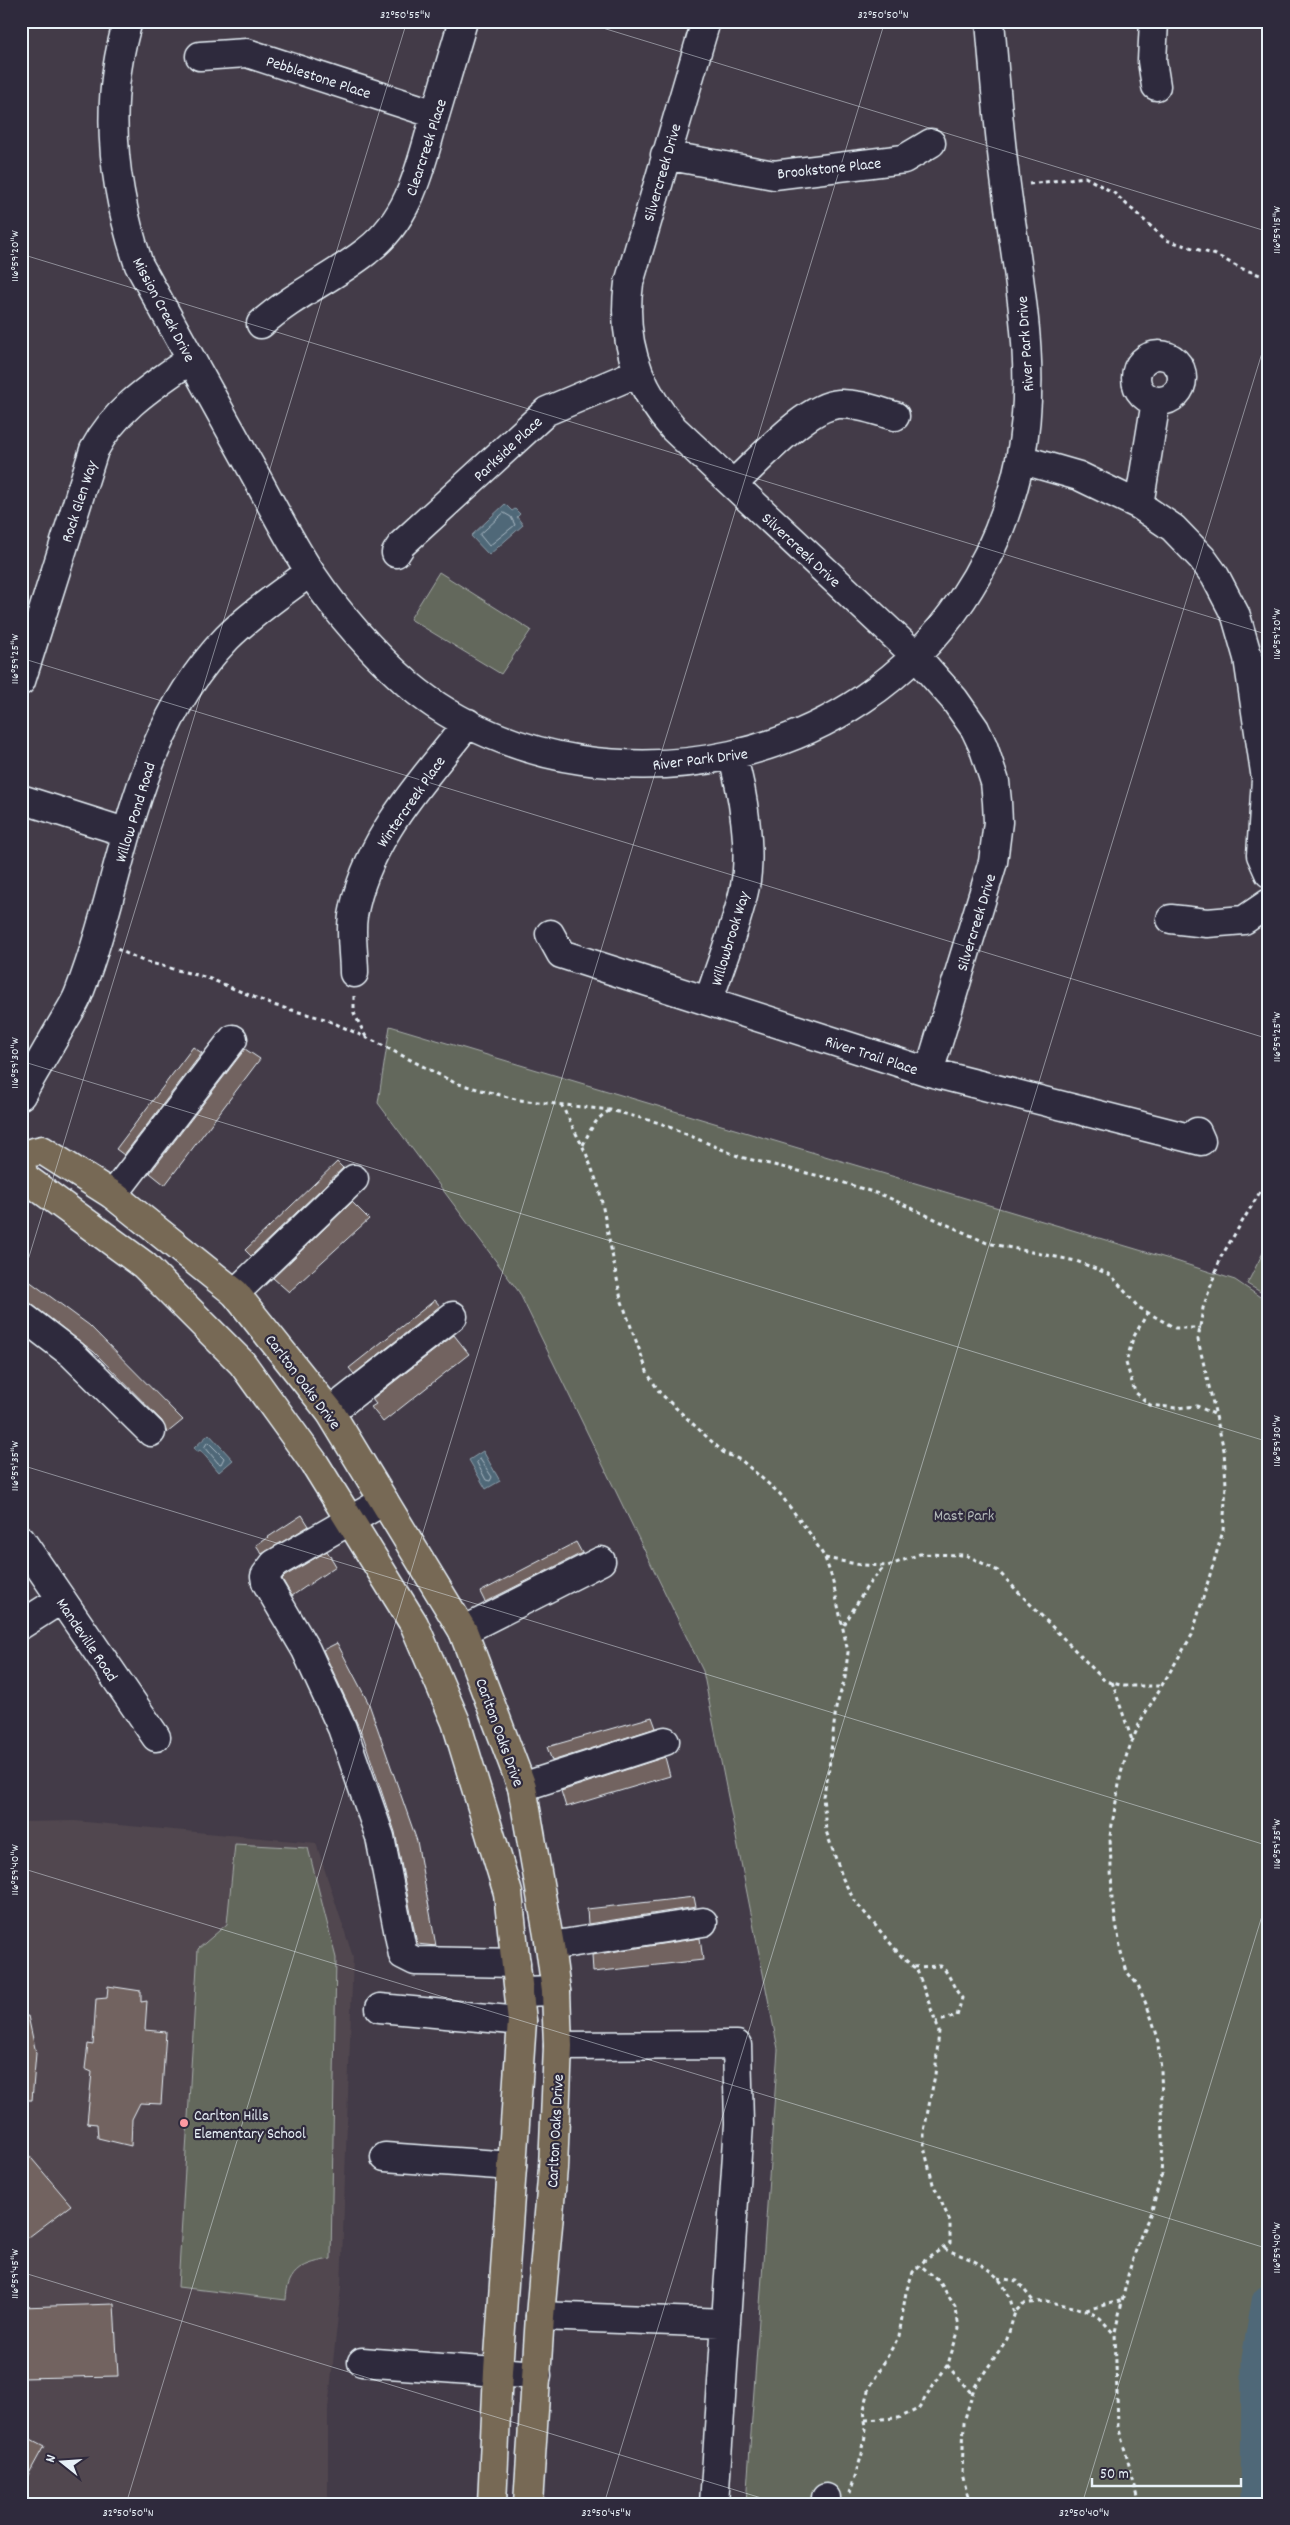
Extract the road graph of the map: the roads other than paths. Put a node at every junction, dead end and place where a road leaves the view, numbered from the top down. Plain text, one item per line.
1 (128, 21) edge
2 (464, 21) edge
3 (706, 21) edge
4 (990, 21) edge
5 (1154, 21) edge
6 (200, 56) dead end
7 (1156, 86) dead end
8 (436, 114) junction
9 (931, 143) dead end
10 (665, 155) junction
11 (261, 324) dead end
12 (191, 359) junction
13 (638, 373) junction
14 (1156, 401) dead end
15 (895, 416) dead end
16 (1020, 459) junction
17 (733, 484) junction
18 (1138, 505) junction
19 (396, 553) dead end
20 (310, 572) junction
21 (915, 655) junction
22 (21, 681) edge
23 (468, 723) junction
24 (732, 756) junction
25 (21, 799) edge
26 (125, 832) junction
27 (1269, 873) edge
28 (1269, 903) edge
29 (1171, 919) dead end
30 (550, 934) dead end
31 (354, 973) road end
32 (709, 1000) junction
33 (233, 1039) dead end
34 (929, 1072) junction
35 (21, 1095) edge
36 (1197, 1132) dead end
37 (21, 1156) edge
38 (21, 1165) edge
39 (354, 1179) dead end
40 (113, 1195) junction
41 (235, 1293) junction
42 (21, 1315) edge
43 (453, 1316) dead end
44 (330, 1412) junction
45 (151, 1432) dead end
46 (384, 1501) junction
47 (350, 1520) junction
48 (21, 1540) edge
49 (601, 1561) dead end
50 (60, 1600) junction
51 (21, 1625) edge
52 (463, 1631) junction
53 (156, 1737) dead end
54 (665, 1741) dead end
55 (522, 1787) junction
56 (703, 1922) dead end
57 (550, 1946) junction
58 (516, 1963) junction
59 (556, 1991) junction
60 (520, 1992) junction
61 (380, 2008) dead end
62 (522, 2021) junction
63 (558, 2046) junction
64 (385, 2157) dead end
65 (512, 2166) junction
66 (540, 2316) junction
67 (726, 2324) junction
68 (362, 2362) dead end
69 (498, 2371) junction
70 (537, 2375) junction
71 (492, 2504) edge
72 (528, 2504) edge
73 (714, 2504) edge

1 - 12 street, Mission Creek Drive
2 - 8 street, Clearcreek Place
3 - 10 street, Silvercreek Drive
4 - 16 street, River Park Drive
5 - 7 street
6 - 8 street, Pebblestone Place
8 - 11 street, Clearcreek Place
9 - 10 street, Brookstone Place
10 - 13 street, Silvercreek Drive
12 - 20 street, Mission Creek Drive
12 - 22 street, Rock Glen Way
13 - 17 street, Silvercreek Drive
13 - 19 street, Parkside Place
14 - 18 street
15 - 17 street
16 - 18 street
16 - 21 street, River Park Drive
17 - 21 street, Silvercreek Drive
18 - 27 street
20 - 23 street, River Park Drive
20 - 26 street, Willow Pond Road
21 - 24 street, River Park Drive
21 - 34 street, Silvercreek Drive
23 - 24 street, River Park Drive
23 - 31 street, Wintercreek Place
24 - 32 street, Willowbrook Way
25 - 26 street
26 - 35 street, Willow Pond Road
28 - 29 street
30 - 32 street, River Trail Place
32 - 34 street, River Trail Place
33 - 40 street
34 - 36 street, River Trail Place
37 - 40 main road, Carlton Oaks Drive
38 - 47 main road
39 - 41 street
40 - 41 main road, Carlton Oaks Drive
41 - 44 main road, Carlton Oaks Drive
42 - 45 street
43 - 44 street
44 - 46 main road, Carlton Oaks Drive
46 - 47 street
46 - 52 main road, Carlton Oaks Drive
47 - 58 main road
47 - 58 street
48 - 50 street, Mandeville Road
49 - 52 street
50 - 51 street
50 - 53 street, Mandeville Road
52 - 55 main road, Carlton Oaks Drive
54 - 55 street
55 - 57 main road, Carlton Oaks Drive
56 - 57 street
57 - 59 main road, Carlton Oaks Drive
58 - 60 main road
59 - 60 street
59 - 63 main road, Carlton Oaks Drive
60 - 62 main road
61 - 62 street
62 - 65 main road
63 - 66 main road, Carlton Oaks Drive
63 - 67 street
64 - 65 street
65 - 69 main road
66 - 67 street
66 - 70 main road, Carlton Oaks Drive
67 - 73 street
68 - 69 street
69 - 70 street
69 - 71 main road
70 - 72 main road, Carlton Oaks Drive

